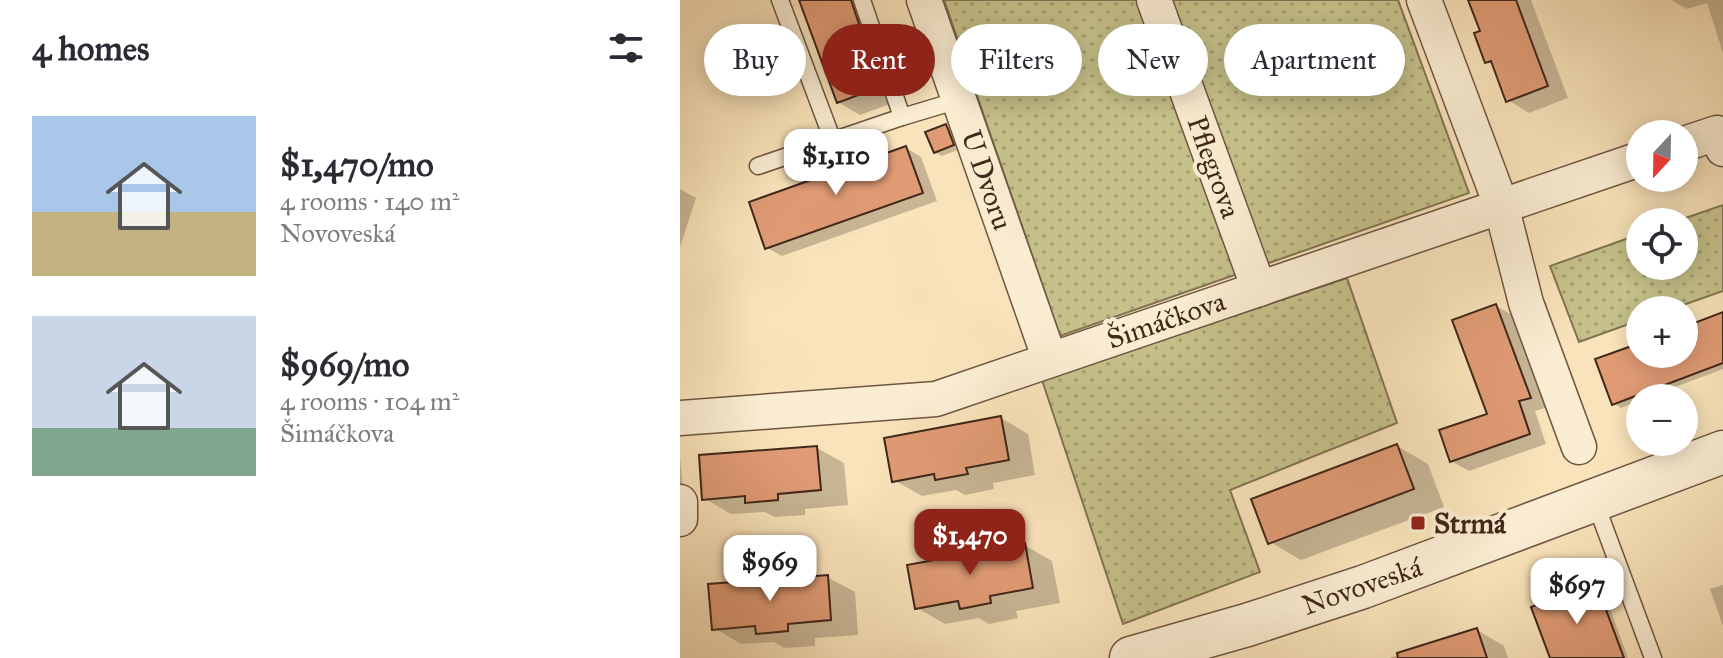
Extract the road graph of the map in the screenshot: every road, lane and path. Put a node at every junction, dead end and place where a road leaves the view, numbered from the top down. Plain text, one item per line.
1 (780, 0) edge
2 (862, 0) edge
3 (924, 0) edge
4 (1154, 0) edge
5 (1424, 0) edge
6 (959, 100) junction
7 (902, 117) junction
8 (1698, 139) edge
9 (833, 141) junction
10 (1723, 149) edge
11 (1626, 164) edge
12 (758, 166) dead end
13 (1501, 205) junction
14 (1259, 289) junction
15 (1050, 360) junction
16 (680, 418) edge
17 (1579, 447) dead end
18 (1723, 452) edge
19 (1595, 500) junction
20 (680, 502) edge
21 (680, 519) edge
22 (1131, 658) edge
23 (1653, 658) edge

1 - 9 lane
2 - 7 lane
3 - 6 street, U Dvoru
4 - 14 street, Pflegrova
5 - 13 street
6 - 7 lane
6 - 15 street, U Dvoru
7 - 9 lane
8 - 10 street
9 - 12 lane
11 - 13 street, Šimáčkova
13 - 14 street, Šimáčkova
13 - 17 street
14 - 15 street, Šimáčkova
15 - 16 street, Šimáčkova
18 - 19 street, Novoveská
19 - 22 street, Novoveská
19 - 23 lane
20 - 21 street

